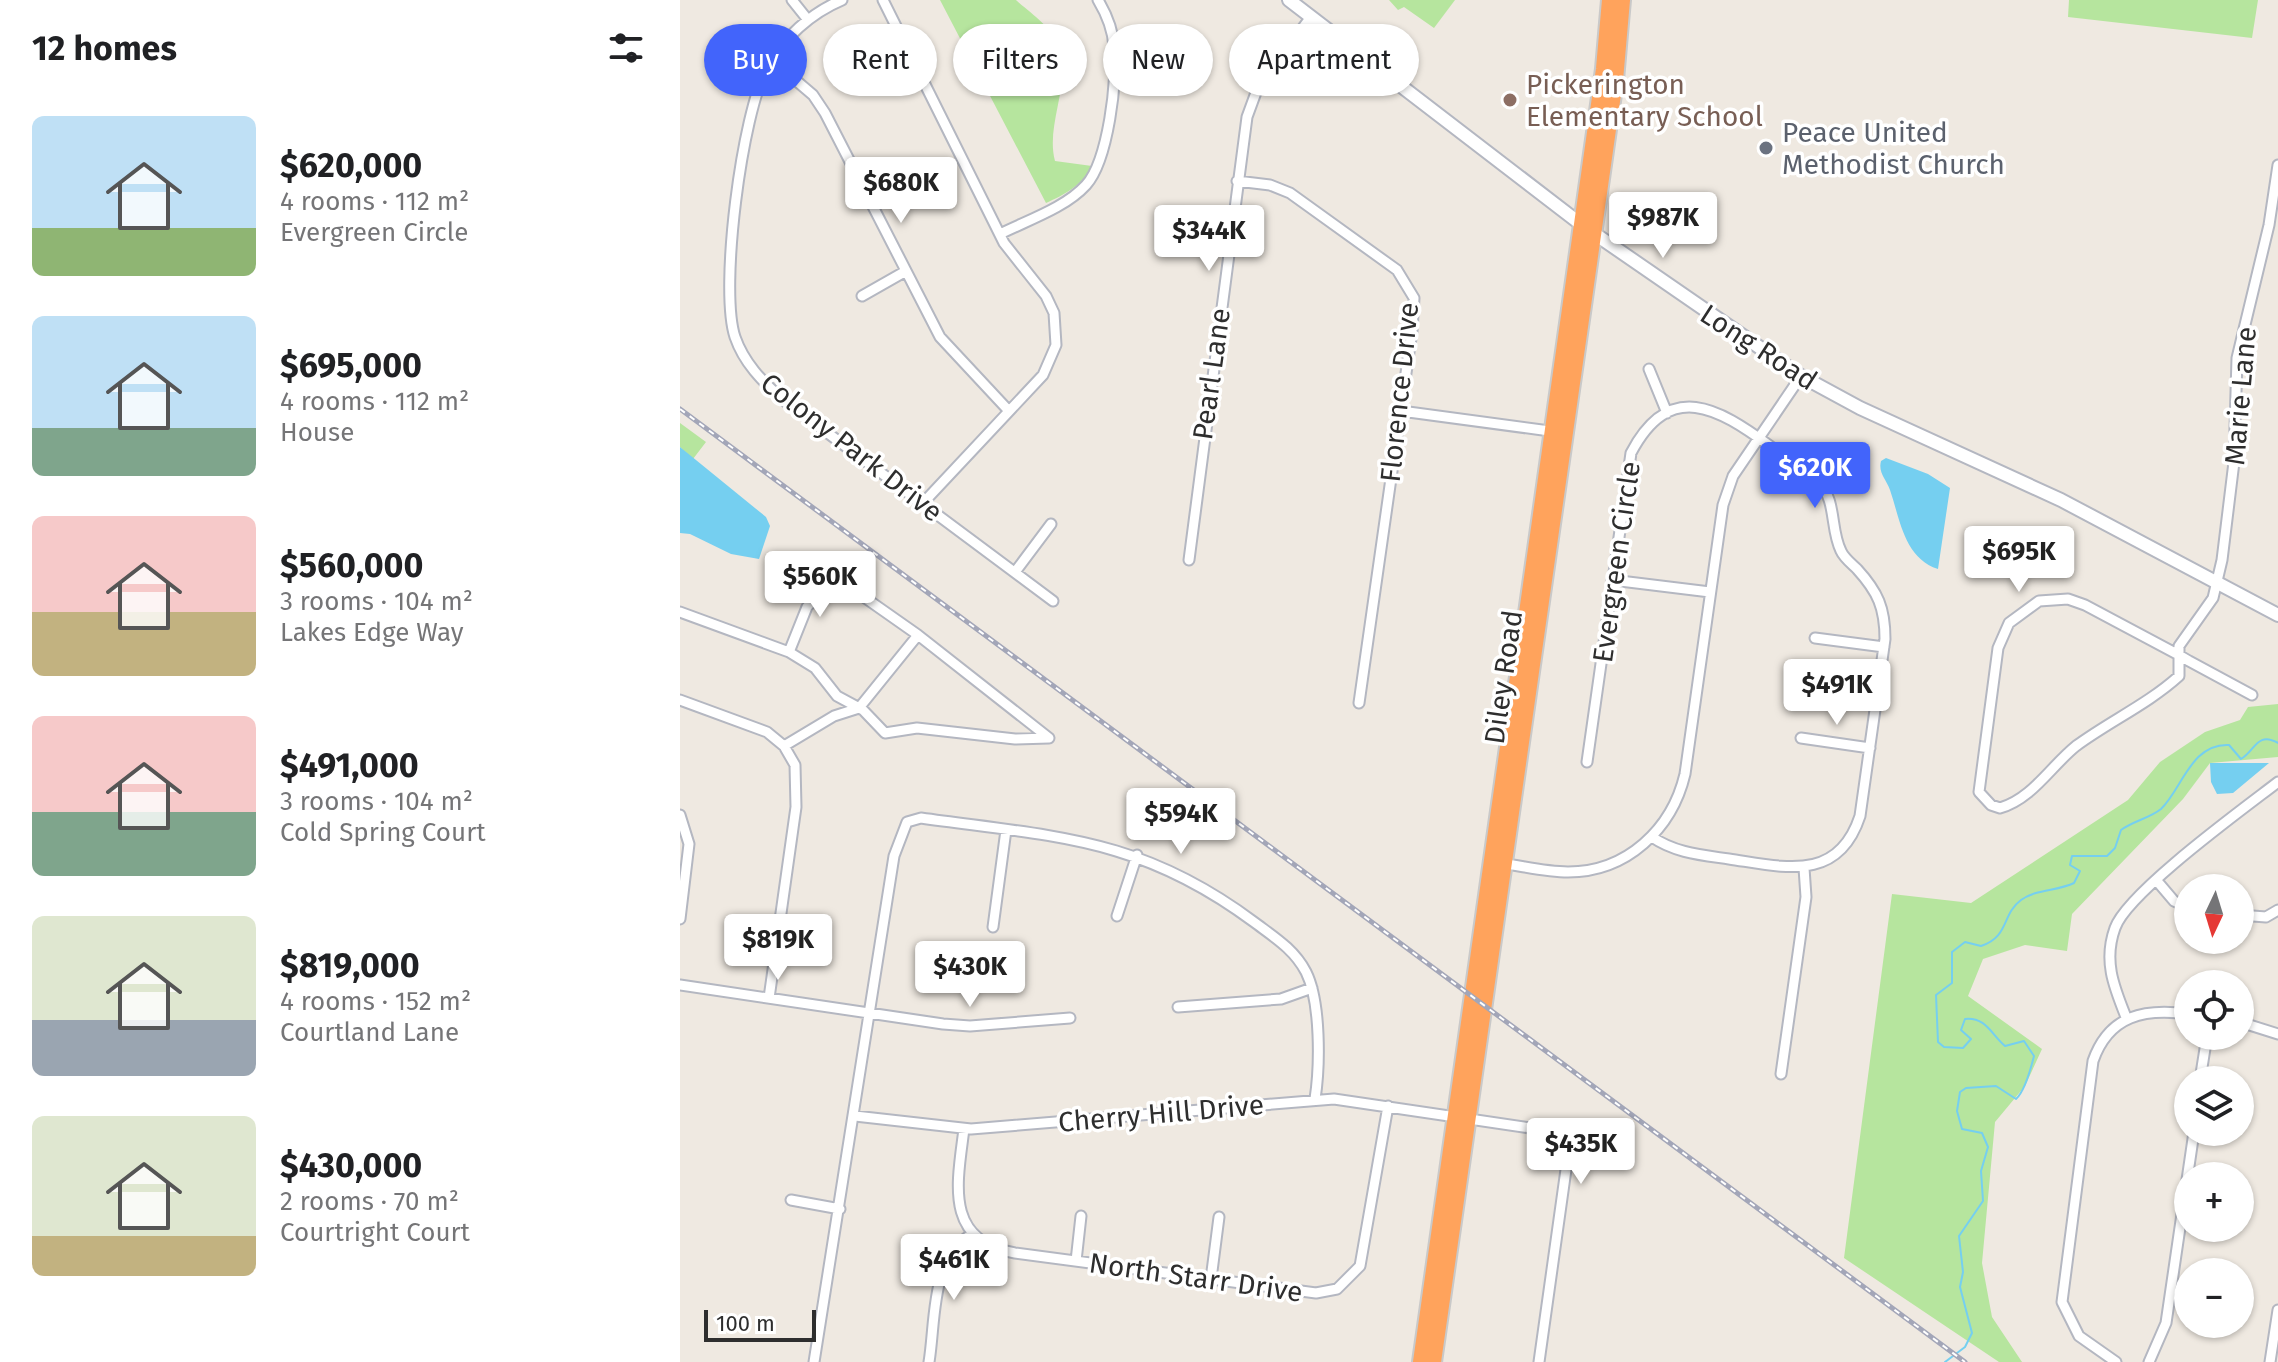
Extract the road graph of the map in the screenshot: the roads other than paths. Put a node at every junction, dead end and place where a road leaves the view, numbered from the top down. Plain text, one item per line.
1 (792, 0) edge
2 (842, 0) edge
3 (883, 0) edge
4 (1098, 0) edge
5 (1289, 0) edge
6 (1610, 0) edge
7 (1622, 0) edge
8 (1311, 17) junction
9 (808, 20) junction
10 (804, 24) edge
11 (807, 90) edge
12 (755, 96) edge
13 (2278, 165) edge
14 (1237, 181) junction
15 (1588, 229) junction
16 (1000, 234) junction
17 (906, 271) junction
18 (862, 296) dead end
19 (1649, 369) dead end
20 (1801, 376) junction
21 (1009, 411) junction
22 (1401, 411) junction
23 (1667, 413) junction
24 (1559, 432) junction
25 (1758, 438) junction
26 (923, 503) junction
27 (1051, 524) dead end
28 (1189, 560) dead end
29 (1015, 572) junction
30 (1612, 580) junction
31 (2217, 581) junction
32 (1710, 592) junction
33 (1053, 601) dead end
34 (680, 612) edge
35 (2278, 615) edge
36 (918, 635) junction
37 (1815, 638) dead end
38 (1884, 647) junction
39 (789, 652) junction
40 (2182, 657) junction
41 (2252, 695) dead end
42 (680, 700) edge
43 (1359, 703) dead end
44 (859, 708) junction
45 (1801, 738) dead end
46 (784, 746) junction
47 (1870, 748) junction
48 (1587, 762) dead end
49 (2278, 782) edge
50 (680, 815) edge
51 (1006, 830) junction
52 (1652, 837) junction
53 (1137, 855) junction
54 (1497, 863) junction
55 (1804, 868) junction
56 (2157, 881) junction
57 (2174, 901) edge
58 (2278, 910) edge
59 (1117, 916) dead end
60 (2254, 917) edge
61 (680, 919) edge
62 (993, 927) dead end
63 (680, 985) edge
64 (1312, 988) junction
65 (769, 998) junction
66 (1178, 1007) dead end
67 (2174, 1012) edge
68 (870, 1014) junction
69 (2126, 1017) junction
70 (1070, 1018) dead end
71 (2254, 1026) edge
72 (2278, 1034) edge
73 (1781, 1074) dead end
74 (1315, 1099) junction
75 (1388, 1106) junction
76 (855, 1116) junction
77 (1462, 1117) junction
78 (964, 1129) junction
79 (2192, 1146) edge
80 (791, 1200) dead end
81 (840, 1209) junction
82 (1081, 1216) dead end
83 (1219, 1217) dead end
84 (972, 1234) junction
85 (1076, 1261) junction
86 (1211, 1279) junction
87 (2278, 1310) edge
88 (814, 1362) edge
89 (929, 1362) edge
90 (1421, 1362) edge
91 (1433, 1362) edge
92 (1539, 1362) edge
93 (2116, 1362) edge
94 (2149, 1362) edge
95 (2270, 1362) edge

1 - 9 street
2 - 9 street, Colony Park Drive
3 - 16 street
4 - 16 street
5 - 8 main road, Long Road
6 - 15 highway, Diley Road
7 - 15 highway, Diley Road
8 - 14 street, Pearl Lane
8 - 15 main road, Long Road
9 - 10 street, Colony Park Drive
11 - 17 street
12 - 26 street, Colony Park Drive
13 - 31 street, Marie Lane
14 - 22 street, Florence Drive
14 - 28 street, Pearl Lane
15 - 20 main road, Long Road
15 - 24 highway, Diley Road
16 - 21 street
17 - 18 street
17 - 21 street
19 - 23 street
20 - 25 street
20 - 31 main road, Long Road
21 - 26 street
22 - 24 street
22 - 43 street, Florence Drive
23 - 25 street
23 - 30 street, Evergreen Circle
24 - 54 highway, Diley Road
25 - 32 street
25 - 38 street
26 - 29 street, Colony Park Drive
27 - 29 street
29 - 33 street, Colony Park Drive
30 - 32 street
30 - 48 street, Evergreen Circle
31 - 35 main road, Long Road
31 - 40 street, Marie Lane
32 - 52 street
34 - 39 street
36 - 39 street
36 - 44 street
36 - 44 street
37 - 38 street
38 - 47 street
39 - 44 street
40 - 40 street, Marie Lane
40 - 41 street
42 - 46 street
44 - 46 street
45 - 47 street
46 - 65 street
47 - 55 street
49 - 56 street
50 - 61 street
51 - 53 street
51 - 62 street
51 - 68 street
52 - 54 street
52 - 55 street
53 - 59 street
53 - 64 street
54 - 77 highway, Diley Road
55 - 73 street
56 - 57 street
56 - 69 street
58 - 60 street
63 - 65 street
64 - 66 street
64 - 74 street
65 - 68 street
67 - 69 street
68 - 70 street
68 - 76 street
69 - 93 street
71 - 72 street
74 - 75 street, Cherry Hill Drive
74 - 78 street, Cherry Hill Drive
75 - 77 street, Cherry Hill Drive
75 - 86 street, North Starr Drive
76 - 78 street, Cherry Hill Drive
76 - 81 street
77 - 90 highway, Diley Road
77 - 91 highway, Diley Road
77 - 92 street, Cherry Hill Drive
78 - 84 street
79 - 94 street
80 - 81 street
81 - 88 street
82 - 85 street
83 - 86 street
84 - 85 street, North Starr Drive
84 - 89 street
85 - 86 street, North Starr Drive
87 - 95 street

